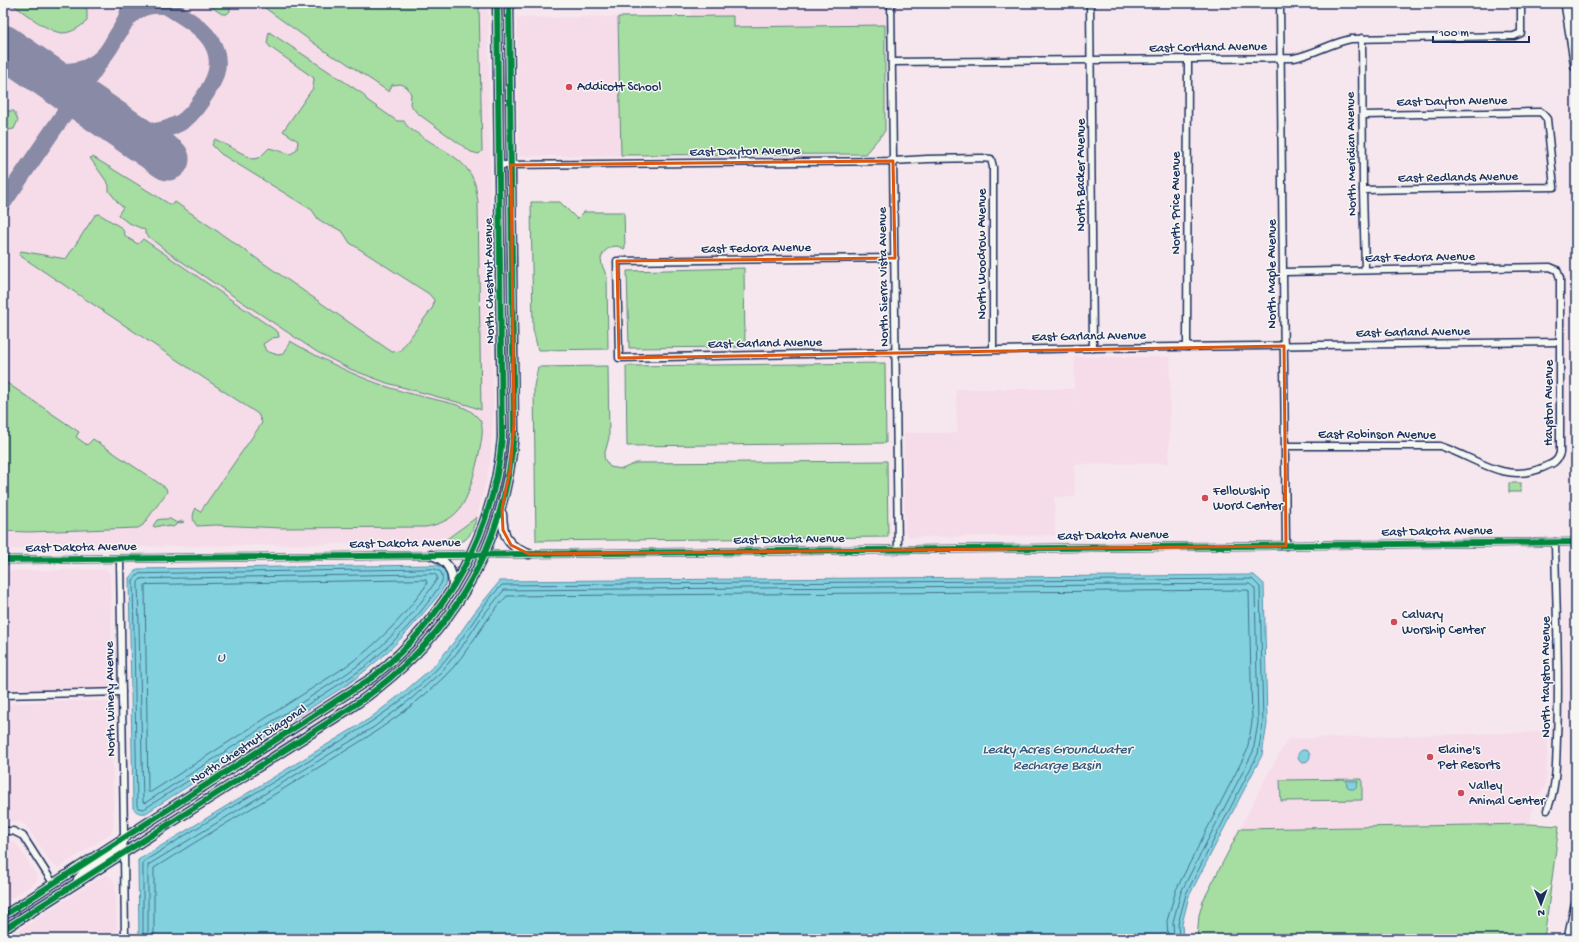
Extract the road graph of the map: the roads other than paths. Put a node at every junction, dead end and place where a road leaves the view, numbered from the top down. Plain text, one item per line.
1 (497, 3) edge
2 (509, 3) edge
3 (891, 3) edge
4 (1090, 3) edge
5 (1280, 3) edge
6 (1521, 3) edge
7 (1566, 3) edge
8 (1362, 38) junction
9 (1281, 58) junction
10 (1188, 59) junction
11 (1091, 60) junction
12 (892, 62) junction
13 (1576, 67) edge
14 (1363, 115) junction
15 (991, 159) joint
16 (893, 162) junction
17 (499, 165) junction
18 (511, 165) junction
19 (1554, 187) joint
20 (1363, 190) junction
21 (895, 258) junction
22 (1365, 270) junction
23 (1284, 272) junction
24 (1559, 342) junction
25 (1284, 346) junction
26 (1187, 347) junction
27 (1093, 348) junction
28 (993, 349) junction
29 (896, 353) junction
30 (619, 358) joint
31 (502, 360) junction
32 (514, 360) junction
33 (1286, 446) junction
34 (1556, 462) joint
35 (502, 508) junction
36 (1555, 542) junction
37 (1573, 542) edge
38 (1286, 546) junction
39 (898, 550) junction
40 (471, 554) junction
41 (484, 554) junction
42 (529, 554) junction
43 (431, 555) junction
44 (120, 559) junction
45 (3, 560) edge
46 (453, 589) junction
47 (122, 692) junction
48 (3, 695) edge
49 (1547, 810) dead end
50 (3, 831) edge
51 (124, 838) junction
52 (124, 853) junction
53 (53, 883) junction
54 (67, 890) junction
55 (1576, 905) edge
56 (3, 916) edge
57 (3, 930) edge
58 (125, 939) edge
59 (1569, 939) edge

1 - 17 main road, North Chestnut Avenue
2 - 18 main road, North Chestnut Avenue
3 - 12 street, North Sierra Vista Avenue
4 - 11 street, North Backer Avenue
5 - 9 street, North Maple Avenue
6 - 8 street, East Cortland Avenue
7 - 13 highway
8 - 9 street, East Cortland Avenue
8 - 14 street, North Meridian Avenue
9 - 10 street, East Cortland Avenue
9 - 23 street, North Maple Avenue
10 - 11 street, East Cortland Avenue
10 - 26 street, North Price Avenue
11 - 12 street, East Cortland Avenue
11 - 27 street, North Backer Avenue
12 - 16 street, North Sierra Vista Avenue
14 - 19 street, East Dayton Avenue
14 - 20 street, North Meridian Avenue
15 - 16 street, East Dayton Avenue
15 - 28 street, North Woodrow Avenue
16 - 18 street, East Dayton Avenue
16 - 21 street, North Sierra Vista Avenue
17 - 18 street, East Dayton Avenue
17 - 31 main road, North Chestnut Avenue
18 - 32 main road, North Chestnut Avenue
19 - 20 street, East Redlands Avenue
20 - 22 street, North Meridian Avenue
21 - 29 street, North Sierra Vista Avenue
21 - 30 street, East Fedora Avenue
22 - 23 street, East Fedora Avenue
22 - 24 street, East Fedora Avenue
23 - 25 street, North Maple Avenue
24 - 25 street, East Garland Avenue
24 - 34 street, Hayston Avenue
25 - 26 street, East Garland Avenue
25 - 33 street, North Maple Avenue
26 - 27 street, East Garland Avenue
27 - 28 street, East Garland Avenue
28 - 29 street, East Garland Avenue
29 - 30 street, East Garland Avenue
29 - 39 street, North Sierra Vista Avenue
31 - 32 main road
31 - 40 main road, North Chestnut Avenue
32 - 35 main road, North Chestnut Avenue
33 - 34 street, East Robinson Avenue
33 - 38 street, North Maple Avenue
35 - 41 main road, North Chestnut Avenue
35 - 42 main road
36 - 37 street, East Dakota Avenue
36 - 38 street, East Dakota Avenue
36 - 49 street, North Hayston Avenue
38 - 39 street, East Dakota Avenue
39 - 42 street, East Dakota Avenue
40 - 41 street, East Dakota Avenue
40 - 43 street, East Dakota Avenue
40 - 46 main road, North Chestnut Diagonal
41 - 42 street, East Dakota Avenue
41 - 52 main road, North Chestnut Diagonal
43 - 44 street, East Dakota Avenue
43 - 46 main road
44 - 45 street, East Dakota Avenue
44 - 47 street, North Winery Avenue
46 - 51 main road, North Chestnut Diagonal
47 - 48 street
47 - 51 street, North Winery Avenue
50 - 53 street
51 - 53 main road, North Chestnut Diagonal
51 - 54 main road
52 - 54 main road, North Chestnut Diagonal
52 - 58 street
53 - 56 main road, North Chestnut Diagonal
54 - 57 main road, North Chestnut Diagonal
55 - 59 highway

